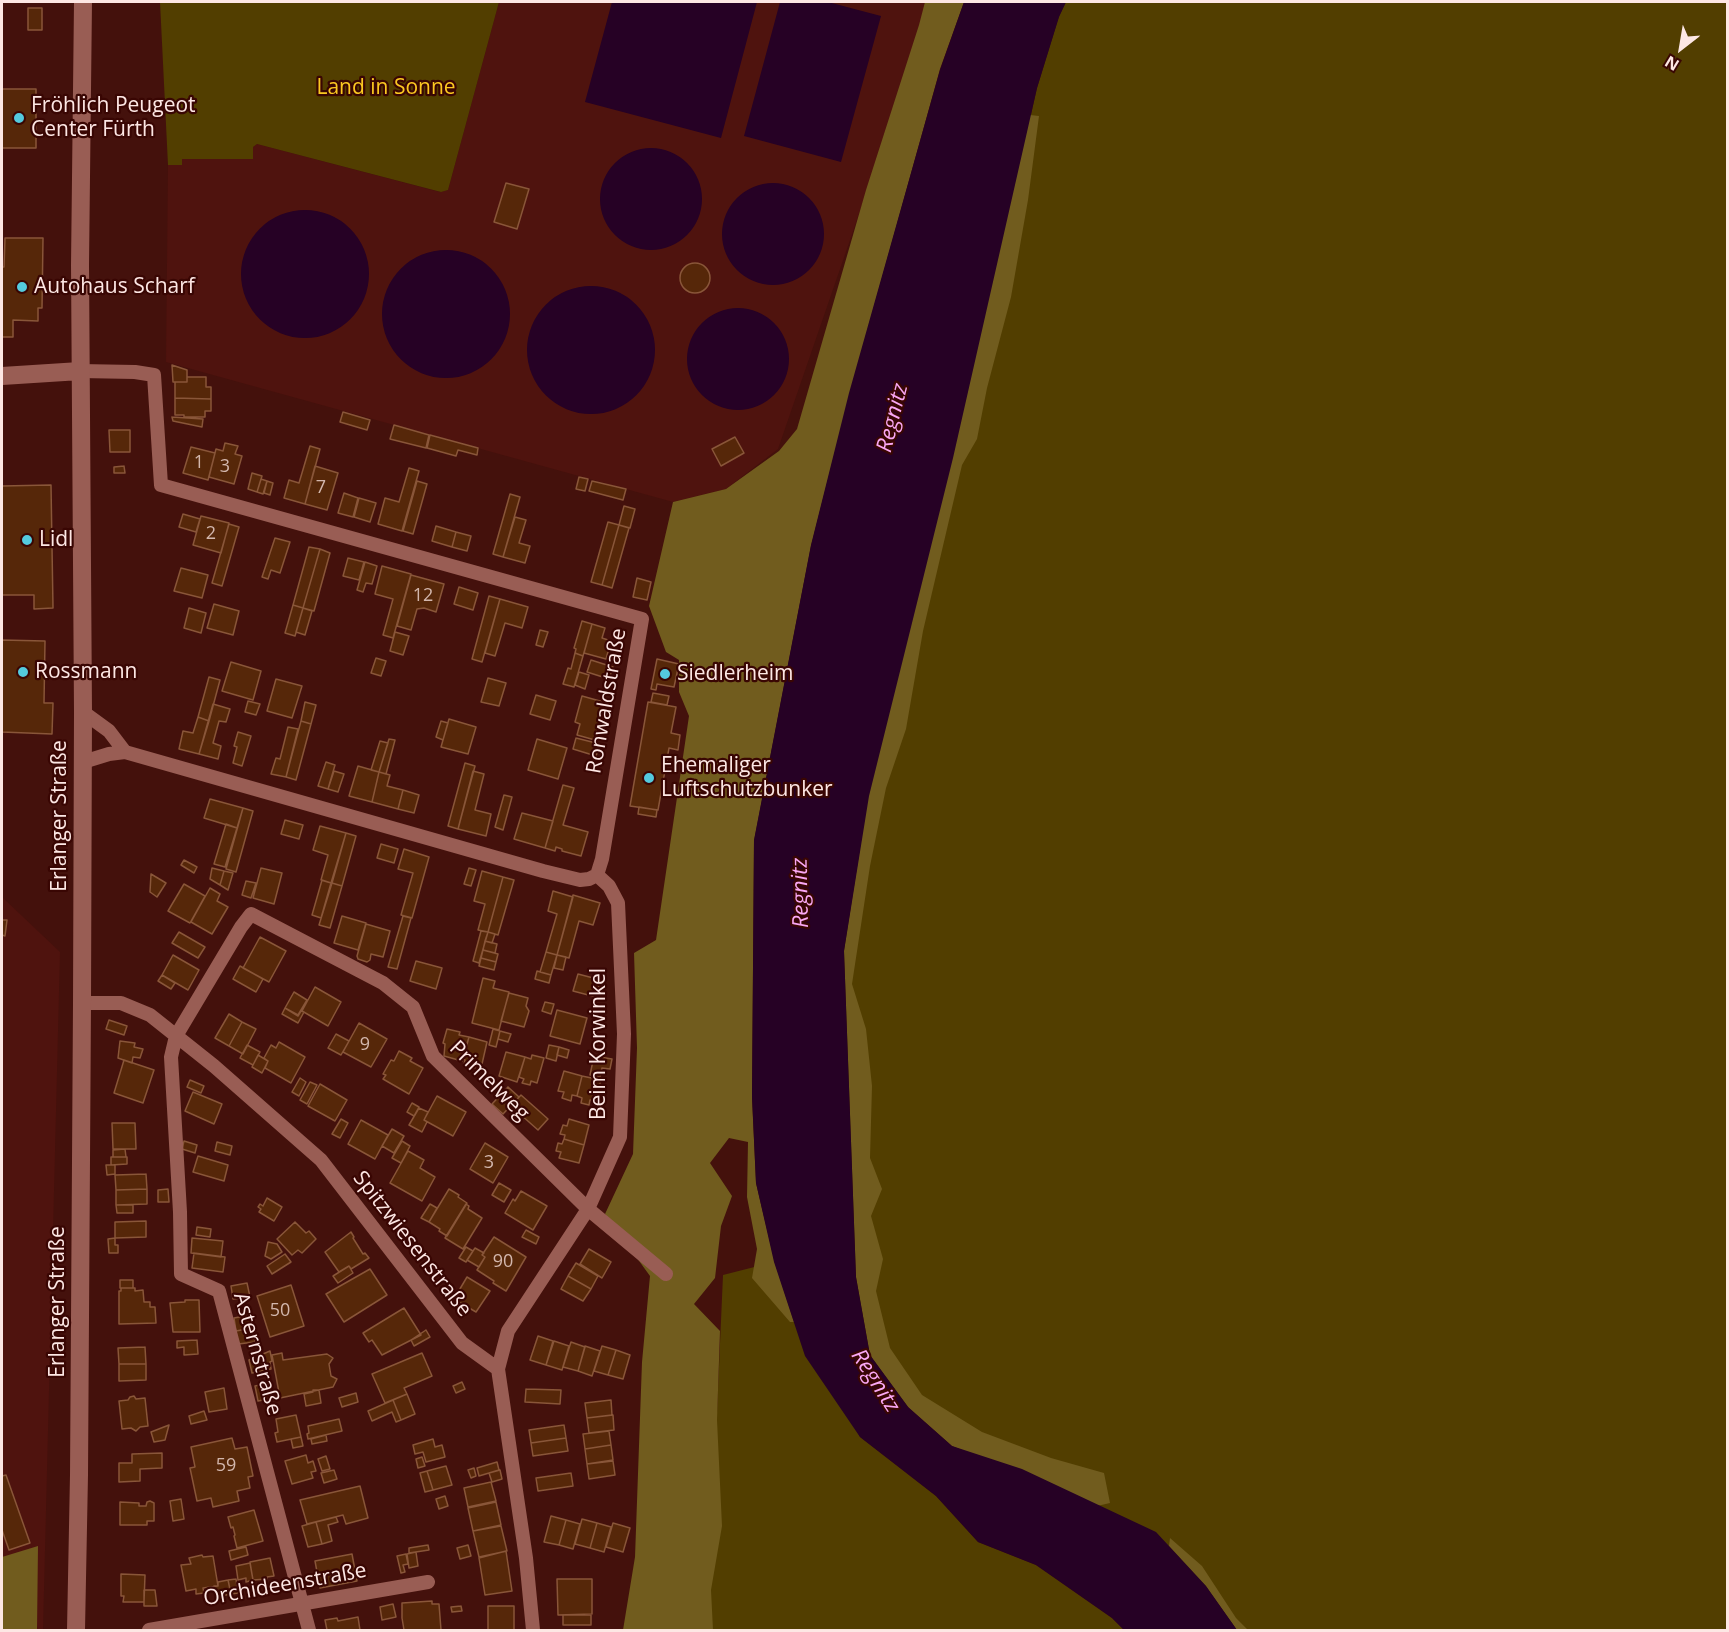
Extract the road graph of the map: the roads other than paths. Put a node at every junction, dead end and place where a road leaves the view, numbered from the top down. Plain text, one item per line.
1 (83, 2) edge
2 (80, 371) junction
3 (2, 376) edge
4 (83, 712) junction
5 (125, 752) junction
6 (83, 762) junction
7 (597, 875) junction
8 (82, 1003) junction
9 (176, 1036) junction
10 (588, 1209) junction
11 (666, 1274) dead end
12 (498, 1369) junction
13 (428, 1582) dead end
14 (303, 1604) junction
15 (76, 1630) edge
16 (149, 1630) edge
17 (309, 1630) edge
18 (533, 1630) edge

1 - 2 main road, Erlanger Straße
2 - 3 main road
2 - 4 main road, Erlanger Straße
2 - 7 street, Ronwaldstraße
4 - 5 street
4 - 6 main road, Erlanger Straße
5 - 6 street
5 - 7 street
6 - 8 main road, Erlanger Straße
7 - 10 street, Beim Korwinkel
8 - 9 street, Spitzwiesenstraße
8 - 15 main road, Erlanger Straße
9 - 10 street, Primelweg
9 - 12 street, Spitzwiesenstraße
9 - 14 street, Asternstraße
10 - 11 street, Primelweg
10 - 12 street, Beim Korwinkel
12 - 18 street
13 - 14 street, Orchideenstraße
14 - 16 street, Orchideenstraße
14 - 17 street, Asternstraße

